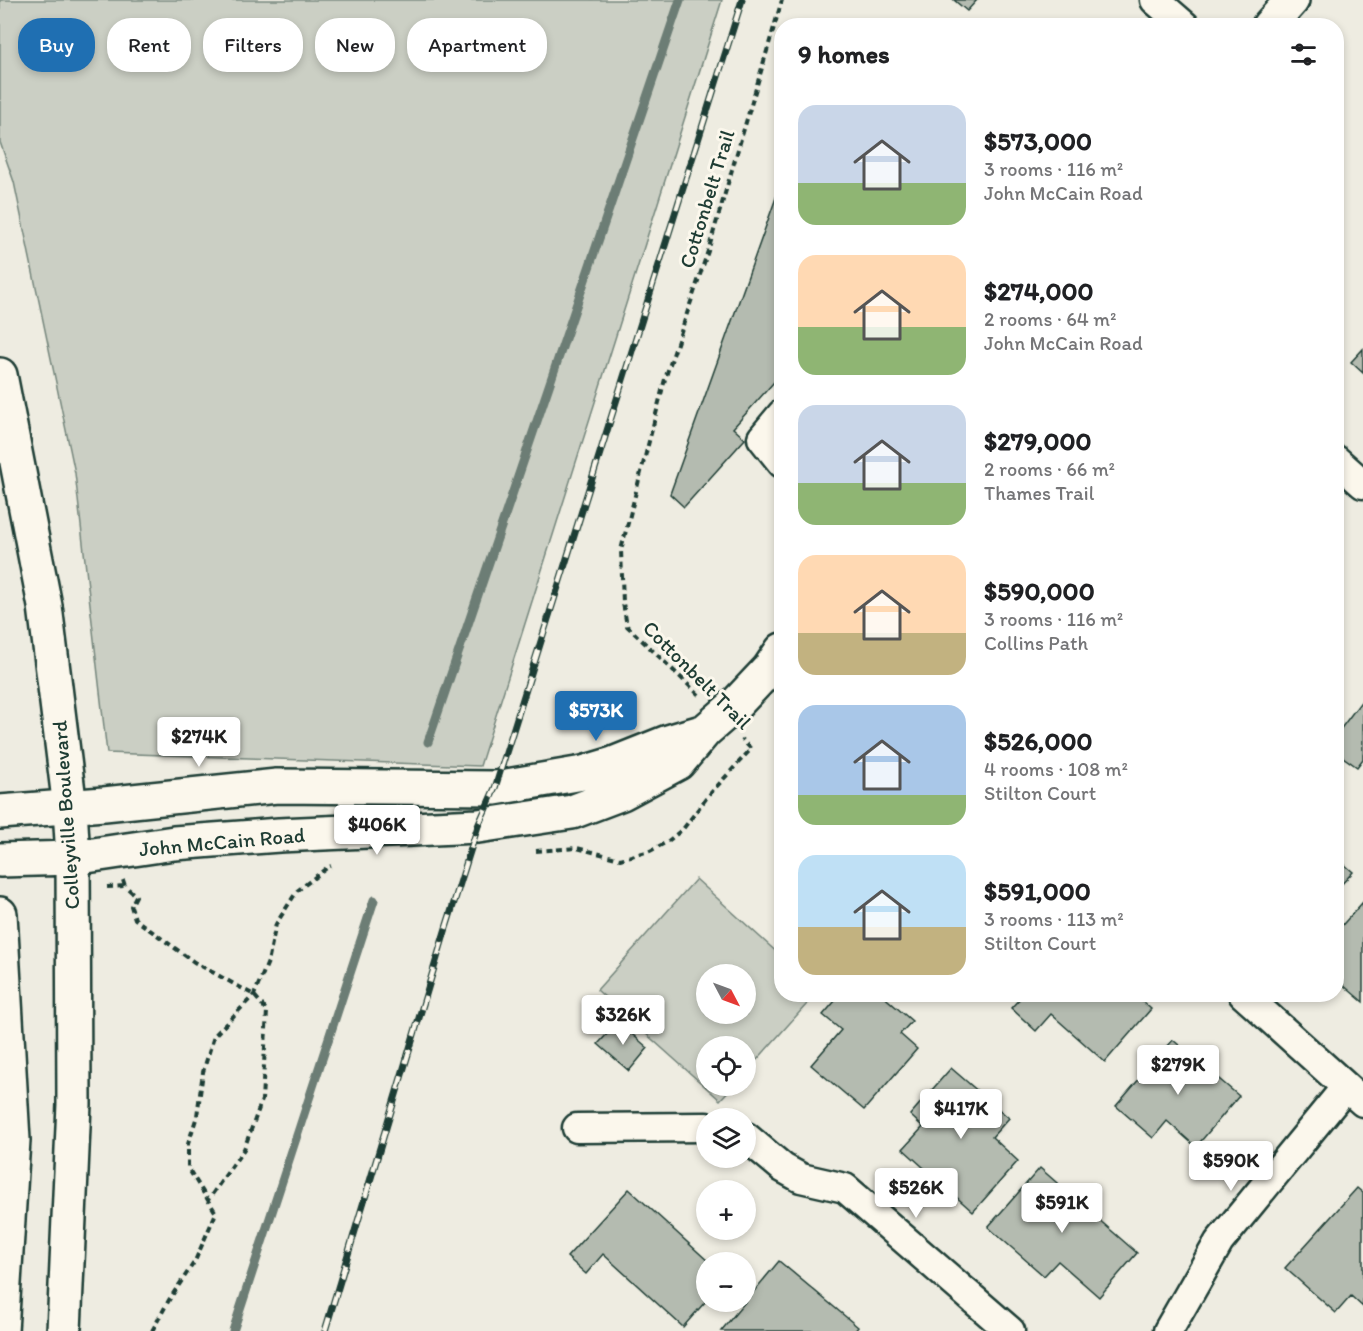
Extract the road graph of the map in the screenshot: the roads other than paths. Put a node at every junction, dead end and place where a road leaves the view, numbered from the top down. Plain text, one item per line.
1 (1155, 0) edge
2 (1292, 0) edge
3 (1176, 18) edge
4 (1276, 18) edge
5 (0, 375) edge
6 (774, 424) edge
7 (774, 453) edge
8 (1344, 467) edge
9 (1363, 484) edge
10 (774, 662) edge
11 (713, 724) junction
12 (70, 807) junction
13 (0, 812) edge
14 (73, 858) junction
15 (0, 860) edge
16 (0, 914) edge
17 (1252, 1002) edge
18 (1355, 1095) edge
19 (696, 1127) edge
20 (577, 1128) dead end
21 (756, 1145) edge
22 (3, 1237) edge
23 (1, 1331) edge
24 (64, 1331) edge
25 (1010, 1331) edge
26 (1168, 1331) edge

1 - 3 street
2 - 4 main road
5 - 12 main road, Colleyville Boulevard
6 - 7 street
8 - 9 street
10 - 11 main road, John McCain Road
11 - 12 main road, John McCain Road
11 - 14 main road, John McCain Road
12 - 13 main road, John McCain Road
12 - 14 main road, Colleyville Boulevard
14 - 15 main road, John McCain Road
14 - 24 main road, Colleyville Boulevard
16 - 22 main road
17 - 18 street
18 - 26 street
19 - 20 street
21 - 25 street
22 - 23 main road

